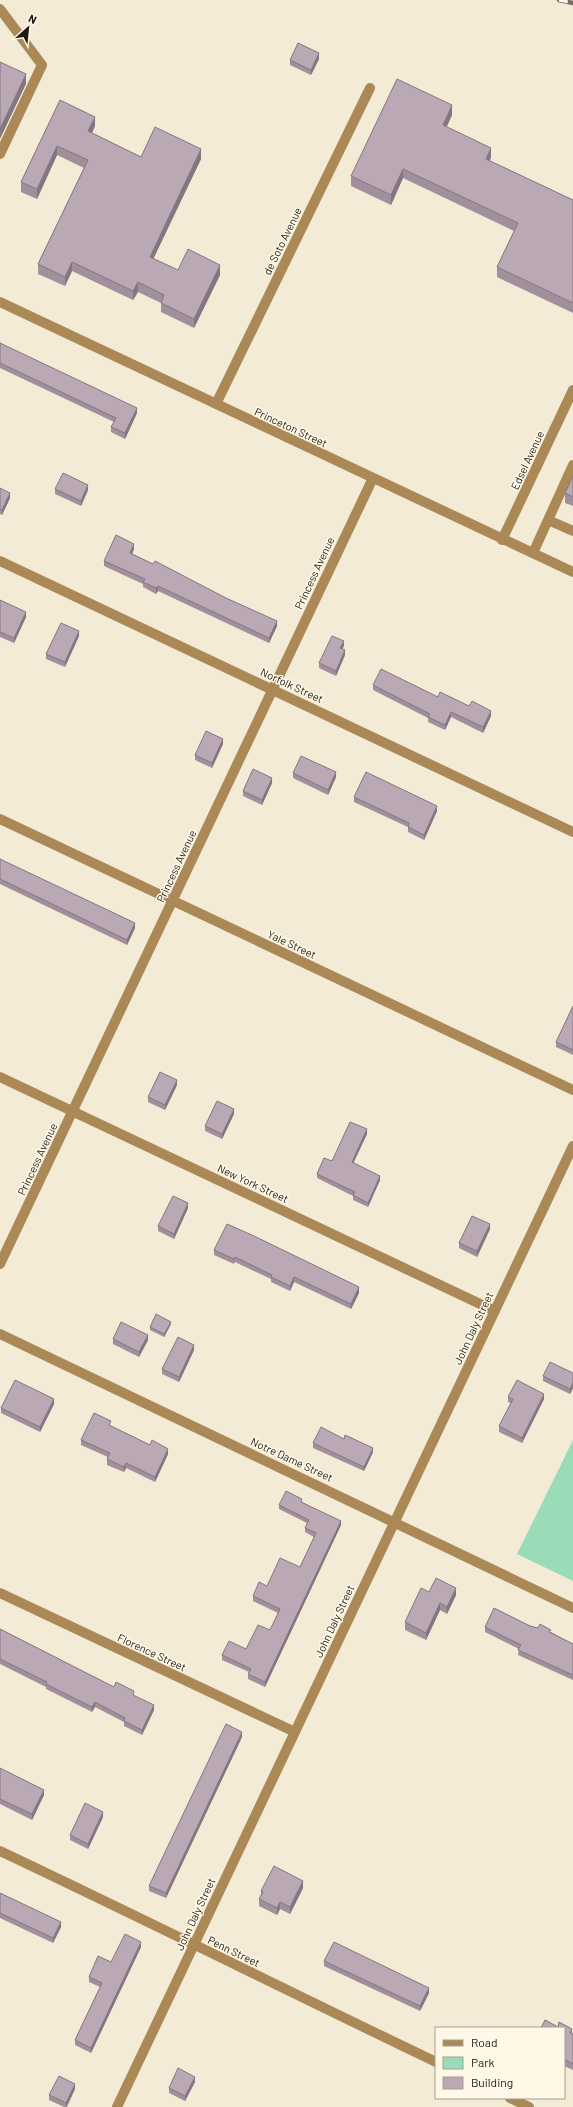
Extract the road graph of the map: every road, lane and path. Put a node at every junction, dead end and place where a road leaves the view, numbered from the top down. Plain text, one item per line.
1 (0, 9) edge
2 (370, 88) dead end
3 (0, 154) edge
4 (0, 302) edge
5 (573, 390) edge
6 (216, 404) junction
7 (573, 464) edge
8 (373, 478) junction
9 (548, 520) junction
10 (573, 531) edge
11 (502, 540) junction
12 (533, 553) junction
13 (0, 560) edge
14 (573, 572) edge
15 (272, 689) junction
16 (0, 819) edge
17 (573, 832) edge
18 (173, 901) junction
19 (0, 1076) edge
20 (573, 1090) edge
21 (73, 1111) junction
22 (573, 1146) edge
23 (0, 1264) edge
24 (495, 1311) junction
25 (0, 1334) edge
26 (395, 1521) junction
27 (0, 1593) edge
28 (573, 1608) edge
29 (295, 1732) junction
30 (0, 1851) edge
31 (194, 1945) junction
32 (435, 2062) edge
33 (512, 2099) edge
34 (117, 2107) edge
35 (529, 2107) edge

1 - 3 street
2 - 6 street, de Soto Avenue
4 - 6 street, Princeton Street
5 - 11 street, Edsel Avenue
6 - 8 street, Princeton Street
7 - 9 street
8 - 11 street, Princeton Street
8 - 15 street, Princess Avenue
9 - 10 street
9 - 12 street
11 - 12 street, Princeton Street
12 - 14 street, Princeton Street
13 - 15 street, Norfolk Street
15 - 17 street, Norfolk Street
15 - 18 street, Princess Avenue
16 - 18 street, Yale Street
18 - 20 street, Yale Street
18 - 21 street, Princess Avenue
19 - 21 street, New York Street
21 - 23 street, Princess Avenue
21 - 24 street, New York Street
22 - 24 street, John Daly Street
24 - 26 street, John Daly Street
25 - 26 street, Notre Dame Street
26 - 28 street, Notre Dame Street
26 - 29 street, John Daly Street
27 - 29 street, Florence Street
29 - 31 street, John Daly Street
30 - 31 street, Penn Street
31 - 32 street, Penn Street
31 - 34 street, John Daly Street
33 - 35 street

